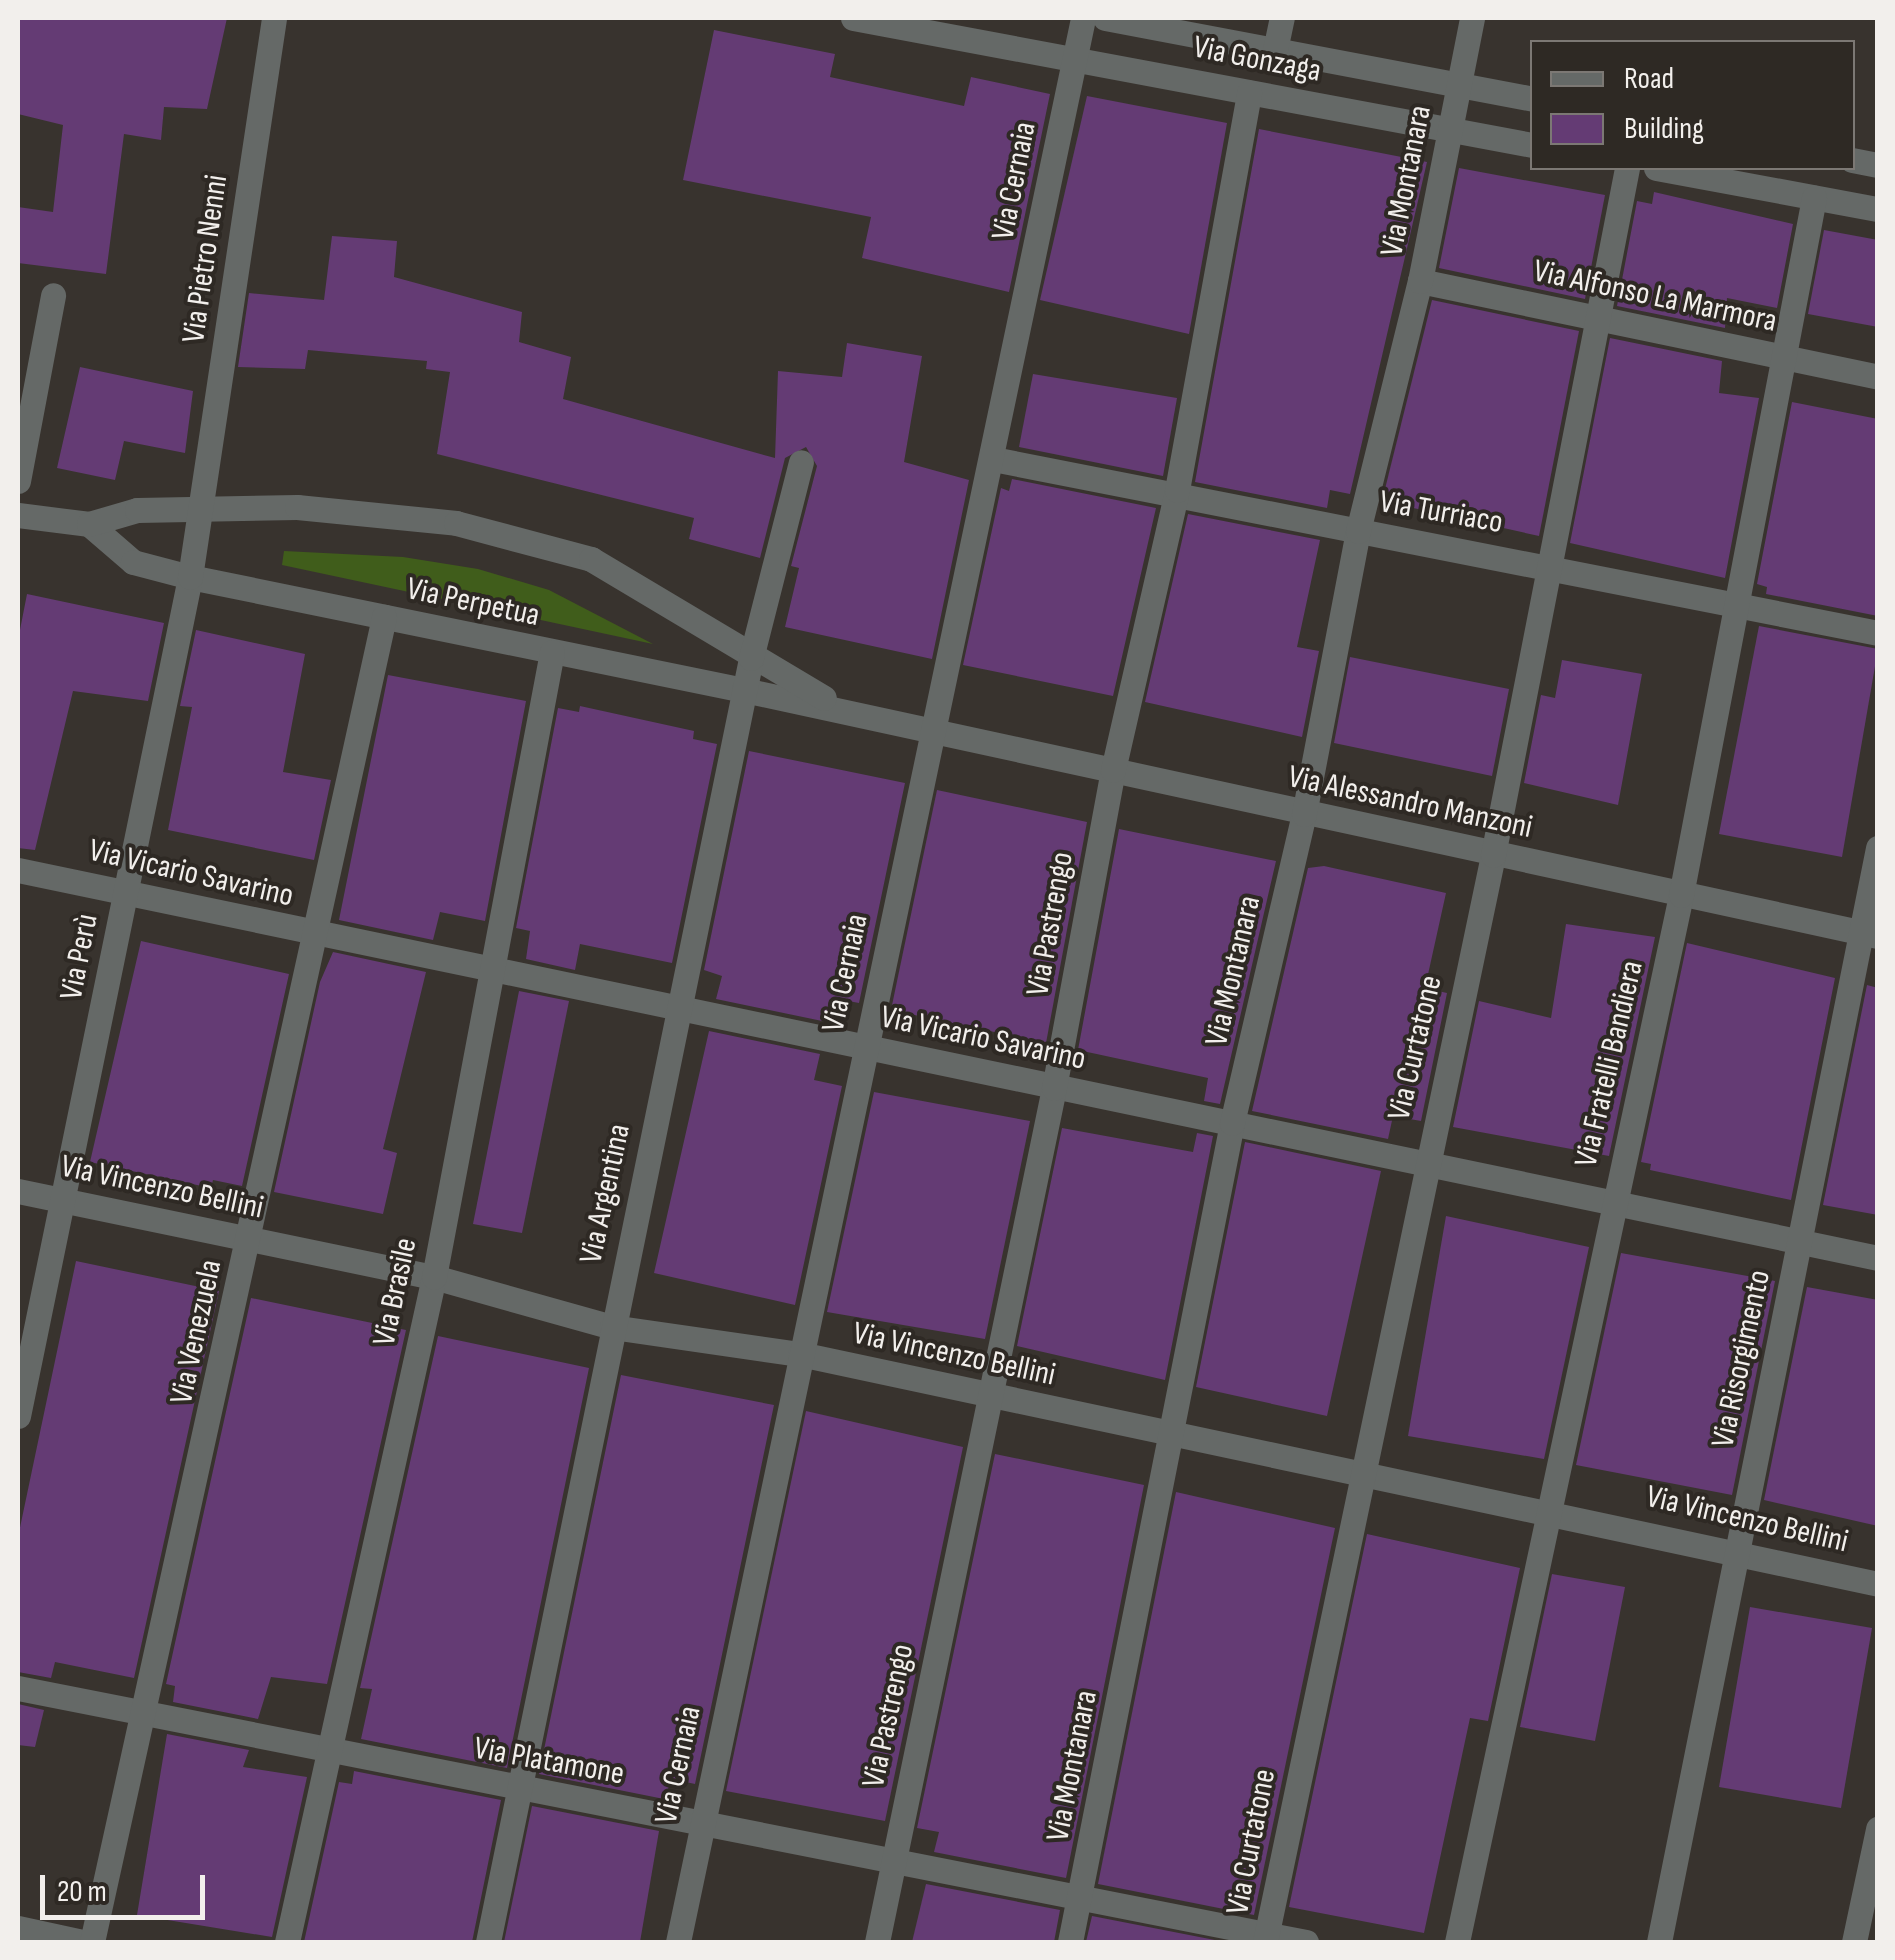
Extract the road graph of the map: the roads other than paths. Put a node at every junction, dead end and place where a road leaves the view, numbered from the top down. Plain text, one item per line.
1 (274, 18) edge
2 (852, 18) edge
3 (1083, 18) edge
4 (1105, 18) edge
5 (1282, 18) edge
6 (1472, 18) edge
7 (1275, 50) junction
8 (1072, 58) junction
9 (1459, 85) junction
10 (1249, 92) junction
11 (1530, 99) edge
12 (1450, 130) junction
13 (1530, 144) edge
14 (1627, 170) edge
15 (1667, 170) edge
16 (1814, 198) junction
17 (1878, 210) edge
18 (1420, 281) junction
19 (53, 295) dead end
20 (1598, 318) junction
21 (1783, 356) junction
22 (1878, 377) edge
23 (993, 459) junction
24 (801, 462) dead end
25 (18, 481) edge
26 (1177, 490) junction
27 (202, 509) junction
28 (18, 515) edge
29 (89, 524) junction
30 (1358, 532) junction
31 (1546, 566) junction
32 (190, 577) junction
33 (1732, 609) junction
34 (384, 617) junction
35 (1878, 633) edge
36 (552, 652) junction
37 (751, 658) junction
38 (744, 690) junction
39 (850, 713) junction
40 (929, 730) junction
41 (1113, 770) junction
42 (1304, 814) junction
43 (1878, 848) edge
44 (1493, 855) junction
45 (18, 870) edge
46 (126, 891) junction
47 (1681, 895) junction
48 (1869, 934) edge
49 (316, 936) junction
50 (488, 972) junction
51 (678, 1007) junction
52 (864, 1048) junction
53 (1054, 1088) junction
54 (1232, 1123) junction
55 (1424, 1164) junction
56 (18, 1192) edge
57 (65, 1201) junction
58 (1612, 1202) junction
59 (251, 1240) junction
60 (1800, 1240) junction
61 (1878, 1258) edge
62 (434, 1277) junction
63 (612, 1327) junction
64 (800, 1354) junction
65 (990, 1396) junction
66 (18, 1416) edge
67 (1172, 1436) junction
68 (1360, 1474) junction
69 (1547, 1509) junction
70 (1734, 1550) junction
71 (1878, 1584) edge
72 (18, 1688) edge
73 (147, 1714) junction
74 (328, 1753) junction
75 (519, 1791) junction
76 (700, 1822) junction
77 (1878, 1829) edge
78 (892, 1859) junction
79 (1081, 1895) junction
80 (18, 1928) edge
81 (1266, 1938) edge
82 (83, 1942) edge
83 (92, 1942) edge
84 (287, 1942) edge
85 (488, 1942) edge
86 (678, 1942) edge
87 (876, 1942) edge
88 (1070, 1942) edge
89 (1306, 1942) edge
90 (1457, 1942) edge
91 (1659, 1942) edge
92 (1854, 1942) edge

1 - 27 street, Via Pietro Nenni
2 - 8 street, Via Gonzaga
3 - 8 street, Via Cernaia
4 - 7 street, Via Gonzaga
5 - 7 street
6 - 9 street, Via Montanara
7 - 9 street, Via Gonzaga
8 - 10 street, Via Gonzaga
8 - 23 street, Via Cernaia
9 - 11 street, Via Gonzaga
9 - 12 street, Via Montanara
10 - 12 street, Via Gonzaga
10 - 26 street, Via Pastrengo
12 - 13 street, Via Gonzaga
12 - 18 street, Via Montanara
14 - 20 street, Via Curtatone
15 - 16 street
16 - 17 street
16 - 21 street, Via Fratelli Bandiera
18 - 20 street, Via Alfonso La Marmora
18 - 30 street, Via Montanara
19 - 25 street
20 - 21 street, Via Alfonso La Marmora
20 - 31 street, Via Curtatone
21 - 22 street, Via Alfonso La Marmora
21 - 33 street, Via Fratelli Bandiera
23 - 26 street, Via Turriaco
23 - 40 street, Via Cernaia
24 - 37 street, Via Argentina
26 - 30 street, Via Turriaco
26 - 41 street, Via Pastrengo
27 - 29 street
27 - 32 street, Via Perù
27 - 37 street
28 - 29 street
29 - 32 street, Via Perpetua
30 - 31 street, Via Turriaco
30 - 42 street, Via Montanara
31 - 33 street, Via Turriaco
31 - 44 street, Via Curtatone
32 - 34 street, Via Perpetua
32 - 46 street, Via Perù
33 - 35 street, Via Turriaco
33 - 47 street, Via Fratelli Bandiera
34 - 36 street, Via Perpetua
34 - 49 street, Via Venezuela
36 - 38 street, Via Perpetua
36 - 50 street, Via Brasile
37 - 38 street, Via Argentina
37 - 39 street
38 - 39 street, Via Perpetua
38 - 51 street, Via Argentina
39 - 40 street, Via Perpetua
40 - 41 street, Via Alessandro Manzoni
40 - 52 street, Via Cernaia
41 - 42 street, Via Alessandro Manzoni
41 - 53 street, Via Pastrengo
42 - 44 street, Via Alessandro Manzoni
42 - 54 street, Via Montanara
43 - 48 street, Via Risorgimento
44 - 47 street, Via Alessandro Manzoni
44 - 55 street, Via Curtatone
45 - 46 street, Via Vicario Savarino
46 - 49 street, Via Vicario Savarino
46 - 57 street, Via Perù
47 - 48 street, Via Alessandro Manzoni
47 - 58 street, Via Fratelli Bandiera
48 - 60 street, Via Risorgimento
49 - 50 street, Via Vicario Savarino
49 - 59 street, Via Venezuela
50 - 51 street, Via Vicario Savarino
50 - 62 street, Via Brasile
51 - 52 street, Via Vicario Savarino
51 - 63 street, Via Argentina
52 - 53 street, Via Vicario Savarino
52 - 64 street, Via Cernaia
53 - 54 street, Via Vicario Savarino
53 - 65 street, Via Pastrengo
54 - 55 street, Via Vicario Savarino
54 - 67 street, Via Montanara
55 - 58 street, Via Vicario Savarino
55 - 68 street, Via Curtatone
56 - 57 street, Via Vincenzo Bellini
57 - 59 street, Via Vincenzo Bellini
57 - 66 street, Via Perù
58 - 60 street, Via Vicario Savarino
58 - 69 street, Via Fratelli Bandiera
59 - 62 street, Via Vincenzo Bellini
59 - 73 street, Via Venezuela
60 - 61 street, Via Vicario Savarino
60 - 70 street, Via Risorgimento
62 - 63 street, Via Vincenzo Bellini
62 - 74 street, Via Brasile
63 - 64 street, Via Vincenzo Bellini
63 - 75 street, Via Argentina
64 - 65 street, Via Vincenzo Bellini
64 - 76 street, Via Cernaia
65 - 67 street, Via Vincenzo Bellini
65 - 78 street, Via Pastrengo
67 - 68 street, Via Vincenzo Bellini
67 - 79 street, Via Montanara
68 - 69 street, Via Vincenzo Bellini
68 - 81 street, Via Curtatone
69 - 70 street, Via Vincenzo Bellini
69 - 90 street, Via Fratelli Bandiera
70 - 71 street, Via Vincenzo Bellini
70 - 91 street, Via Risorgimento
72 - 73 street, Via Platamone
73 - 74 street, Via Platamone
73 - 83 street, Via Venezuela
74 - 75 street, Via Platamone
74 - 84 street, Via Brasile
75 - 76 street, Via Platamone
75 - 85 street, Via Argentina
76 - 78 street, Via Platamone
76 - 86 street, Via Cernaia
77 - 92 street
78 - 79 street, Via Platamone
78 - 87 street, Via Pastrengo
79 - 81 street, Via Platamone
79 - 88 street, Via Montanara
80 - 82 street
81 - 89 street, Via Platamone

